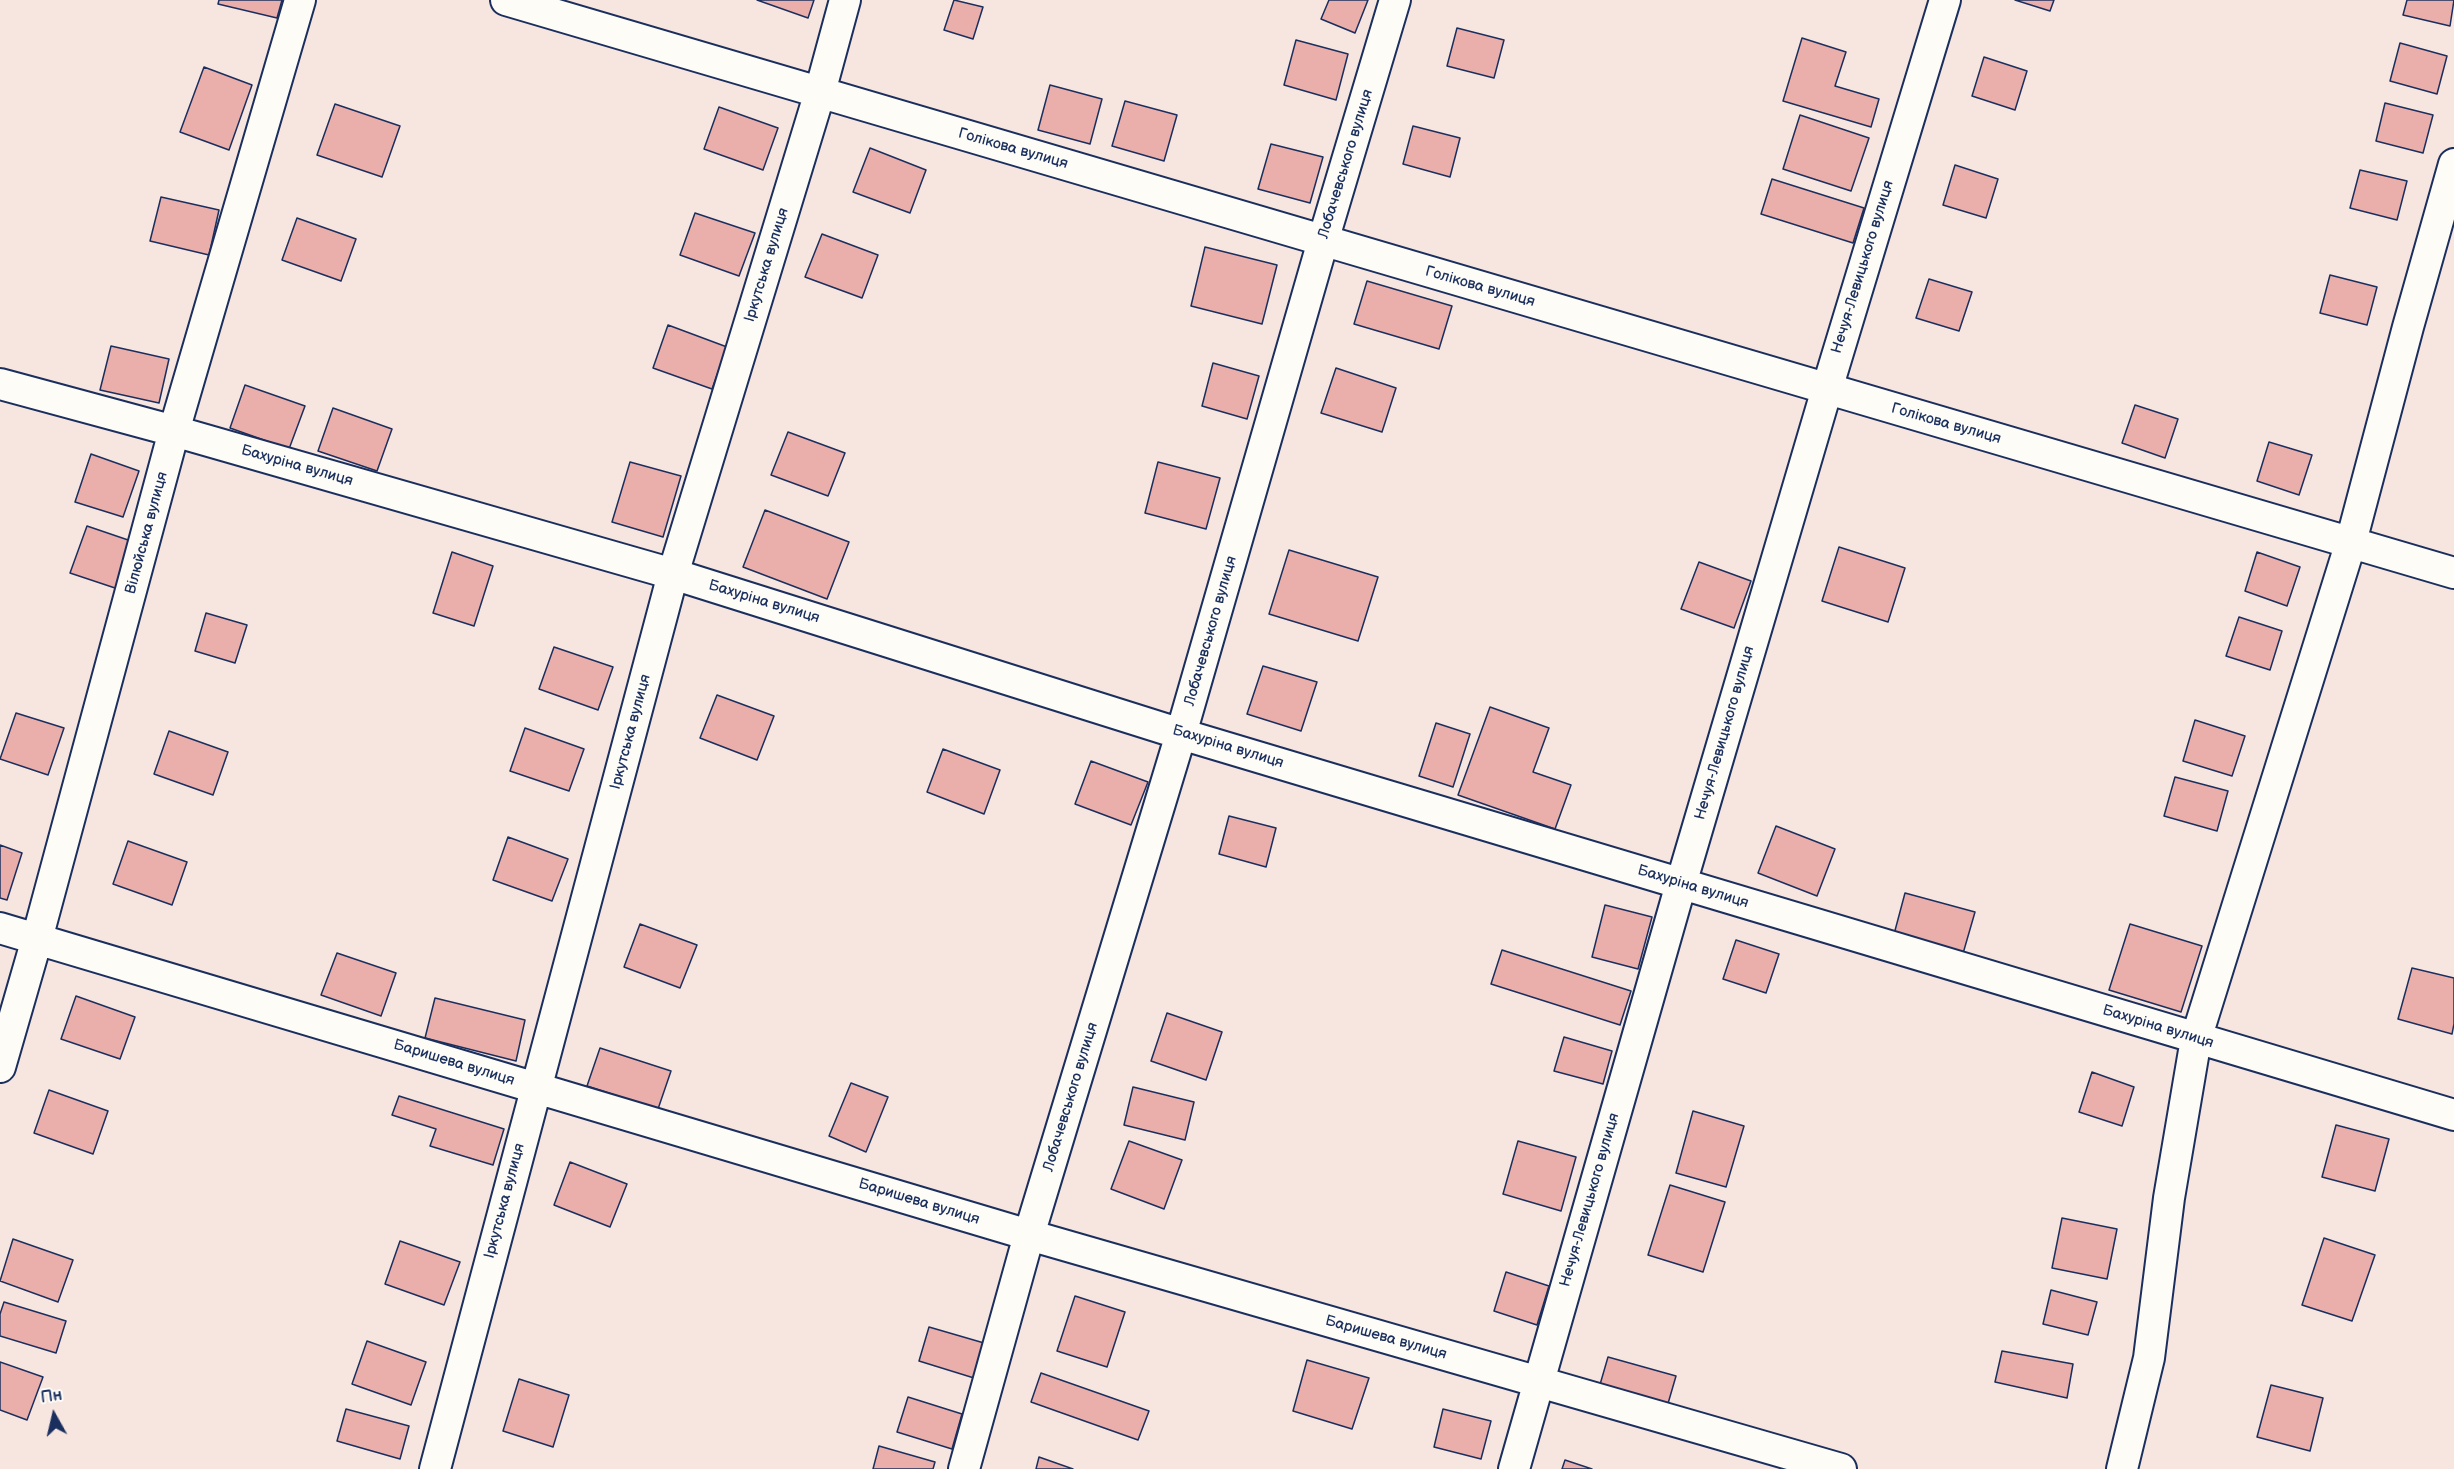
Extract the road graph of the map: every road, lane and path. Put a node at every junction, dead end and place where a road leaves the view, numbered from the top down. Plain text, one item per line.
1 (300, 0) edge
2 (506, 0) edge
3 (845, 0) edge
4 (1395, 0) edge
5 (1945, 0) edge
6 (820, 92) junction
7 (2454, 164) edge
8 (1323, 240) junction
9 (0, 384) edge
10 (1827, 389) junction
11 (174, 431) junction
12 (2351, 542) junction
13 (2454, 573) edge
14 (673, 574) junction
15 (1181, 734) junction
16 (1681, 884) junction
17 (0, 928) edge
18 (37, 939) junction
19 (2196, 1039) junction
20 (0, 1067) edge
21 (535, 1087) junction
22 (2454, 1115) edge
23 (1029, 1235) junction
24 (1538, 1382) junction
25 (435, 1469) edge
26 (964, 1469) edge
27 (1514, 1469) edge
28 (1841, 1469) edge
29 (2122, 1469) edge

1 - 11 street, Вілюйська вулиця
2 - 6 street, Голікова вулиця
3 - 6 street, Іркутська вулиця
4 - 8 street, Лобачевського вулиця
5 - 10 street, Нечуя-Левицького вулиця
6 - 8 street, Голікова вулиця
6 - 14 street, Іркутська вулиця
7 - 12 street
8 - 10 street, Голікова вулиця
8 - 15 street, Лобачевського вулиця
9 - 11 street, Бахуріна вулиця
10 - 12 street, Голікова вулиця
10 - 16 street, Нечуя-Левицького вулиця
11 - 14 street, Бахуріна вулиця
11 - 18 street, Вілюйська вулиця
12 - 13 street, Голікова вулиця
12 - 19 street
14 - 15 street, Бахуріна вулиця
14 - 21 street, Іркутська вулиця
15 - 16 street, Бахуріна вулиця
15 - 23 street, Лобачевського вулиця
16 - 19 street, Бахуріна вулиця
16 - 24 street, Нечуя-Левицького вулиця
17 - 18 street, Баришева вулиця
18 - 20 street, Вілюйська вулиця
18 - 21 street, Баришева вулиця
19 - 22 street, Бахуріна вулиця
19 - 29 street
21 - 23 street, Баришева вулиця
21 - 25 street, Іркутська вулиця
23 - 24 street, Баришева вулиця
23 - 26 street, Лобачевського вулиця
24 - 27 street, Нечуя-Левицького вулиця
24 - 28 street, Баришева вулиця

